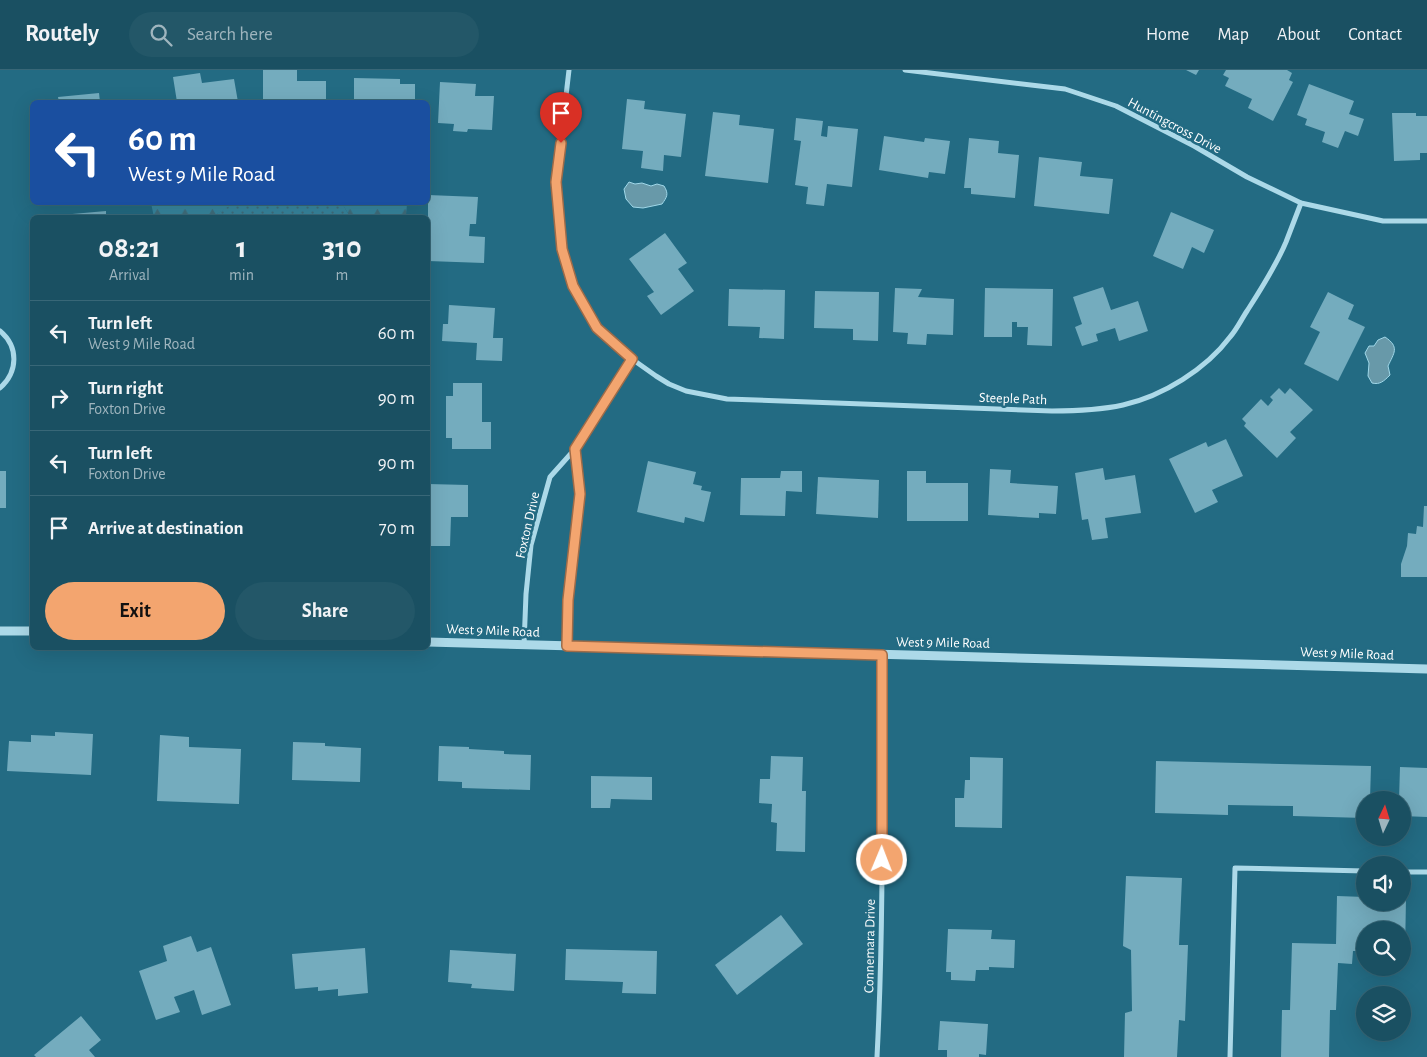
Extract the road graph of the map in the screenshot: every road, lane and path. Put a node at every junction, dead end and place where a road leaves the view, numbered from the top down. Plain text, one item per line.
1 (569, 70) edge
2 (905, 70) edge
3 (1301, 203) junction
4 (1427, 221) edge
5 (0, 331) edge
6 (632, 359) junction
7 (0, 388) edge
8 (575, 449) junction
9 (0, 630) edge
10 (30, 631) edge
11 (430, 642) edge
12 (524, 645) junction
13 (567, 646) junction
14 (882, 655) junction
15 (1427, 669) edge
16 (1356, 871) edge
17 (1411, 872) edge
18 (1427, 872) edge
19 (877, 1057) edge
20 (1230, 1057) edge

1 - 6 street
2 - 3 street, Huntingcross Drive
3 - 4 street, Huntingcross Drive
3 - 6 street, Steeple Path
5 - 7 street
6 - 8 street, Foxton Drive
8 - 12 street, Foxton Drive
8 - 13 street
9 - 10 street
11 - 12 street, West 9 Mile Road
12 - 13 street, West 9 Mile Road
13 - 14 street, West 9 Mile Road
14 - 15 street, West 9 Mile Road
14 - 19 street, Connemara Drive
16 - 20 street
17 - 18 street

